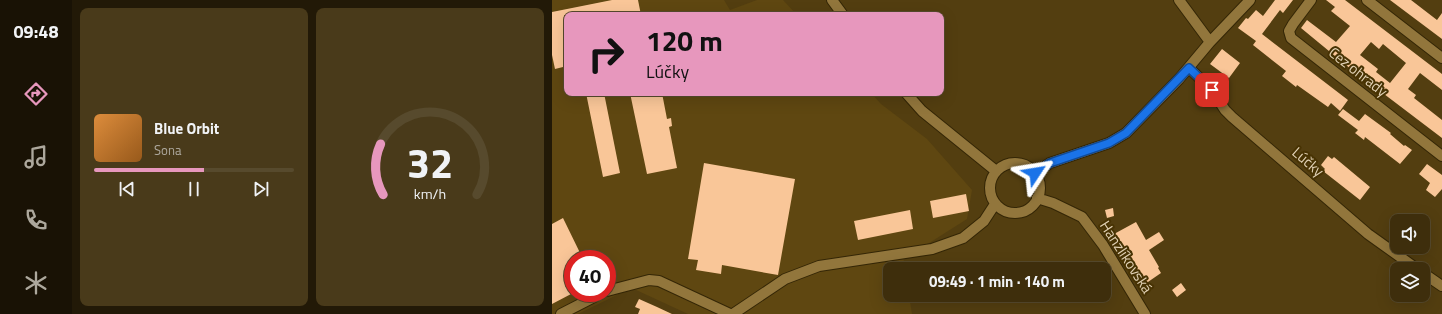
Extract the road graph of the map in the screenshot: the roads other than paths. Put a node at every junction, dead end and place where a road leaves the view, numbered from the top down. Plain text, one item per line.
1 (832, 0) edge
2 (1179, 0) edge
3 (1250, 0) edge
4 (1311, 0) edge
5 (1367, 0) edge
6 (841, 12) edge
7 (1210, 42) junction
8 (1442, 58) edge
9 (1189, 68) junction
10 (909, 96) edge
11 (1442, 156) edge
12 (996, 171) junction
13 (1035, 173) junction
14 (1037, 198) junction
15 (995, 204) junction
16 (1407, 262) edge
17 (1430, 278) edge
18 (1442, 286) edge
19 (616, 289) edge
20 (584, 302) edge
21 (561, 314) edge
22 (731, 314) edge
23 (1145, 314) edge

1 - 6 street
2 - 7 street
3 - 7 street
4 - 11 street, Cez ohrady
5 - 8 street
7 - 9 street
9 - 13 street
9 - 16 street, Lúčky
10 - 12 street
12 - 13 street
12 - 15 street
13 - 14 street
14 - 15 street
14 - 23 street, Hanzlíkovská
15 - 22 street
17 - 18 street
19 - 22 street
20 - 21 street

